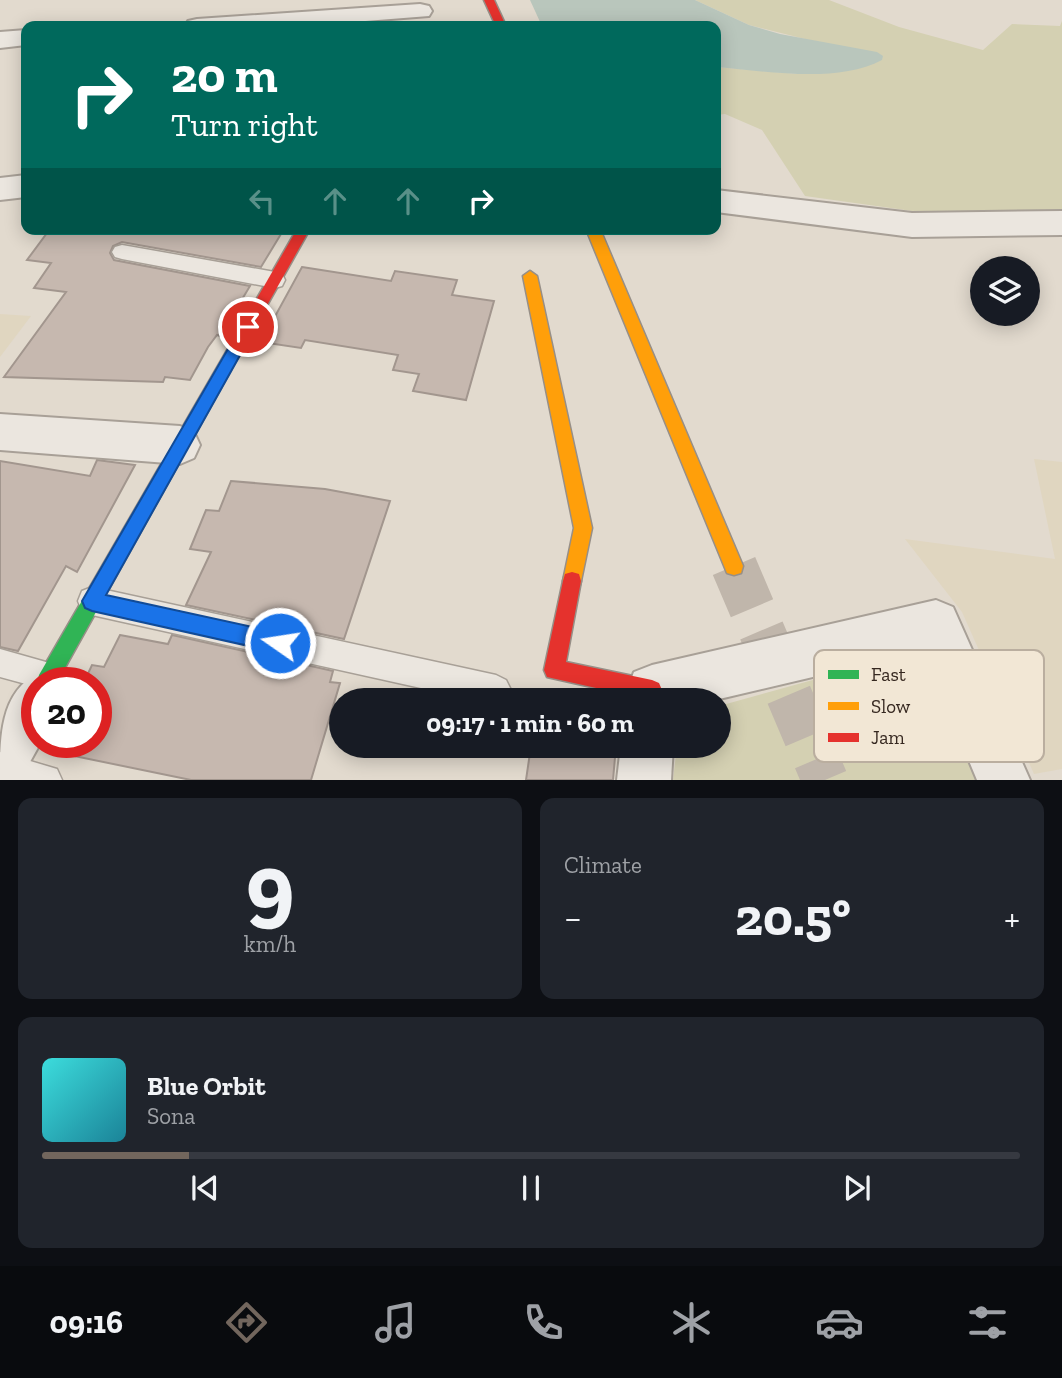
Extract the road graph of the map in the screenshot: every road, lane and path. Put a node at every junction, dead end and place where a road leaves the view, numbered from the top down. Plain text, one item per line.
1 (489, 0) edge
2 (418, 12) edge
3 (276, 21) edge
4 (499, 21) edge
5 (21, 38) edge
6 (0, 40) edge
7 (21, 187) edge
8 (0, 189) edge
9 (721, 202) edge
10 (1062, 223) edge
11 (301, 235) edge
12 (596, 235) edge
13 (122, 252) dead end
14 (530, 276) dead end
15 (275, 280) junction
16 (0, 432) edge
17 (180, 445) junction
18 (734, 566) tunnel mouth
19 (92, 601) junction
20 (832, 650) edge
21 (947, 650) edge
22 (814, 654) edge
23 (0, 663) edge
24 (55, 667) edge
25 (21, 674) edge
26 (487, 688) edge
27 (624, 688) edge
28 (679, 688) edge
29 (21, 728) edge
30 (646, 758) edge
31 (997, 762) edge
32 (0, 766) edge
33 (46, 779) edge
34 (644, 779) edge
35 (1004, 779) edge

1 - 4 street
2 - 3 street
5 - 6 street
7 - 8 street
9 - 10 street
11 - 15 street
12 - 18 street
13 - 15 lane
14 - 27 street
15 - 17 street
16 - 17 street
17 - 19 street
19 - 24 street
19 - 26 lane
20 - 21 street
22 - 28 street
23 - 25 lane
29 - 32 street
30 - 34 street
31 - 35 street
32 - 33 lane

